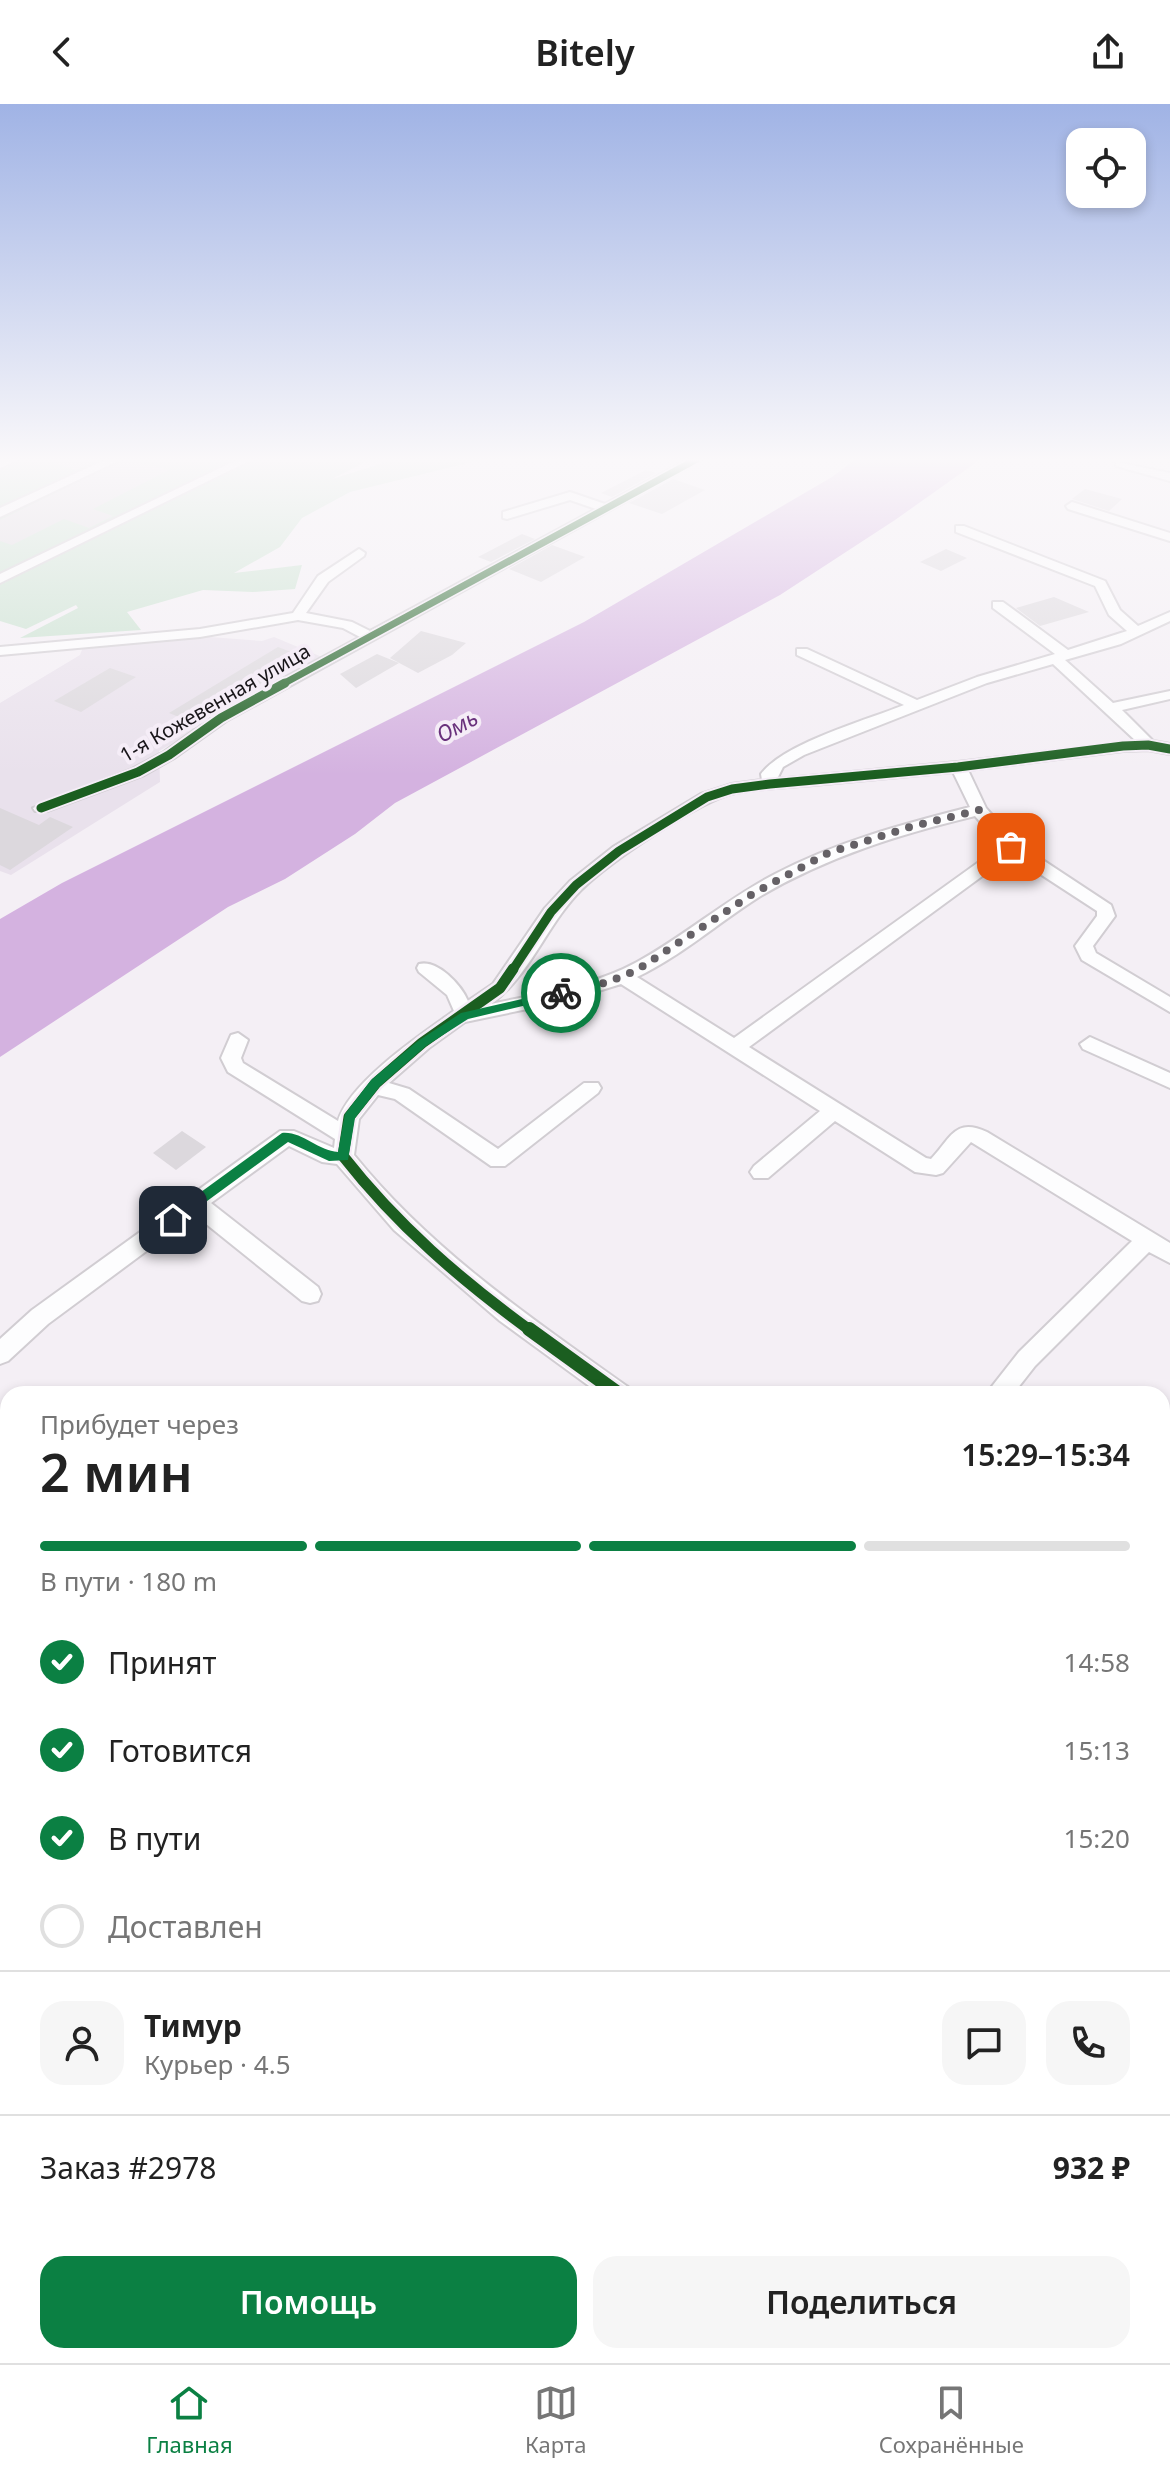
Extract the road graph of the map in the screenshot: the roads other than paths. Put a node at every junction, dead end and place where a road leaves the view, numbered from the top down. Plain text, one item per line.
1 (30, 564) edge
2 (341, 564) edge
3 (503, 564) edge
4 (1050, 564) edge
5 (0, 579) edge
6 (998, 605) dead end
7 (298, 616) junction
8 (1170, 616) edge
9 (1138, 632) junction
10 (371, 637) junction
11 (0, 651) edge
12 (802, 652) dead end
13 (1062, 658) junction
14 (1170, 695) edge
15 (918, 706) junction
16 (1112, 708) junction
17 (1148, 745) junction
18 (1170, 749) edge
19 (958, 767) junction
20 (770, 784) junction
21 (41, 808) dead end
22 (979, 810) junction
23 (1011, 847) junction
24 (426, 968) dead end
25 (623, 977) junction
26 (1170, 1006) edge
27 (465, 1016) junction
28 (238, 1040) dead end
29 (1090, 1044) dead end
30 (736, 1047) junction
31 (1170, 1081) edge
32 (373, 1086) junction
33 (591, 1088) dead end
34 (834, 1111) junction
35 (345, 1146) junction
36 (761, 1172) dead end
37 (195, 1203) junction
38 (1147, 1240) junction
39 (1170, 1254) edge
40 (310, 1294) dead end
41 (0, 1354) edge
42 (608, 1386) edge
43 (1005, 1386) edge

1 - 5 street
2 - 7 street
3 - 10 street, 1-я Кожевенная улица
4 - 9 street
6 - 13 street
7 - 10 street
7 - 11 street
8 - 9 street
9 - 13 street
10 - 21 street, 1-я Кожевенная улица
12 - 15 street
13 - 15 street
13 - 16 street
14 - 16 street
15 - 20 street
16 - 17 street
17 - 18 street
17 - 19 street
19 - 20 street
19 - 22 street
20 - 27 street
22 - 23 street
22 - 25 street
23 - 26 street
23 - 30 street
24 - 27 street
25 - 27 street
25 - 30 street
27 - 32 street
28 - 35 street
29 - 31 street
30 - 34 street
32 - 33 street
32 - 35 street
34 - 36 street
34 - 38 street
35 - 37 street
35 - 42 street
37 - 40 street
37 - 41 street
38 - 39 street
38 - 43 street

